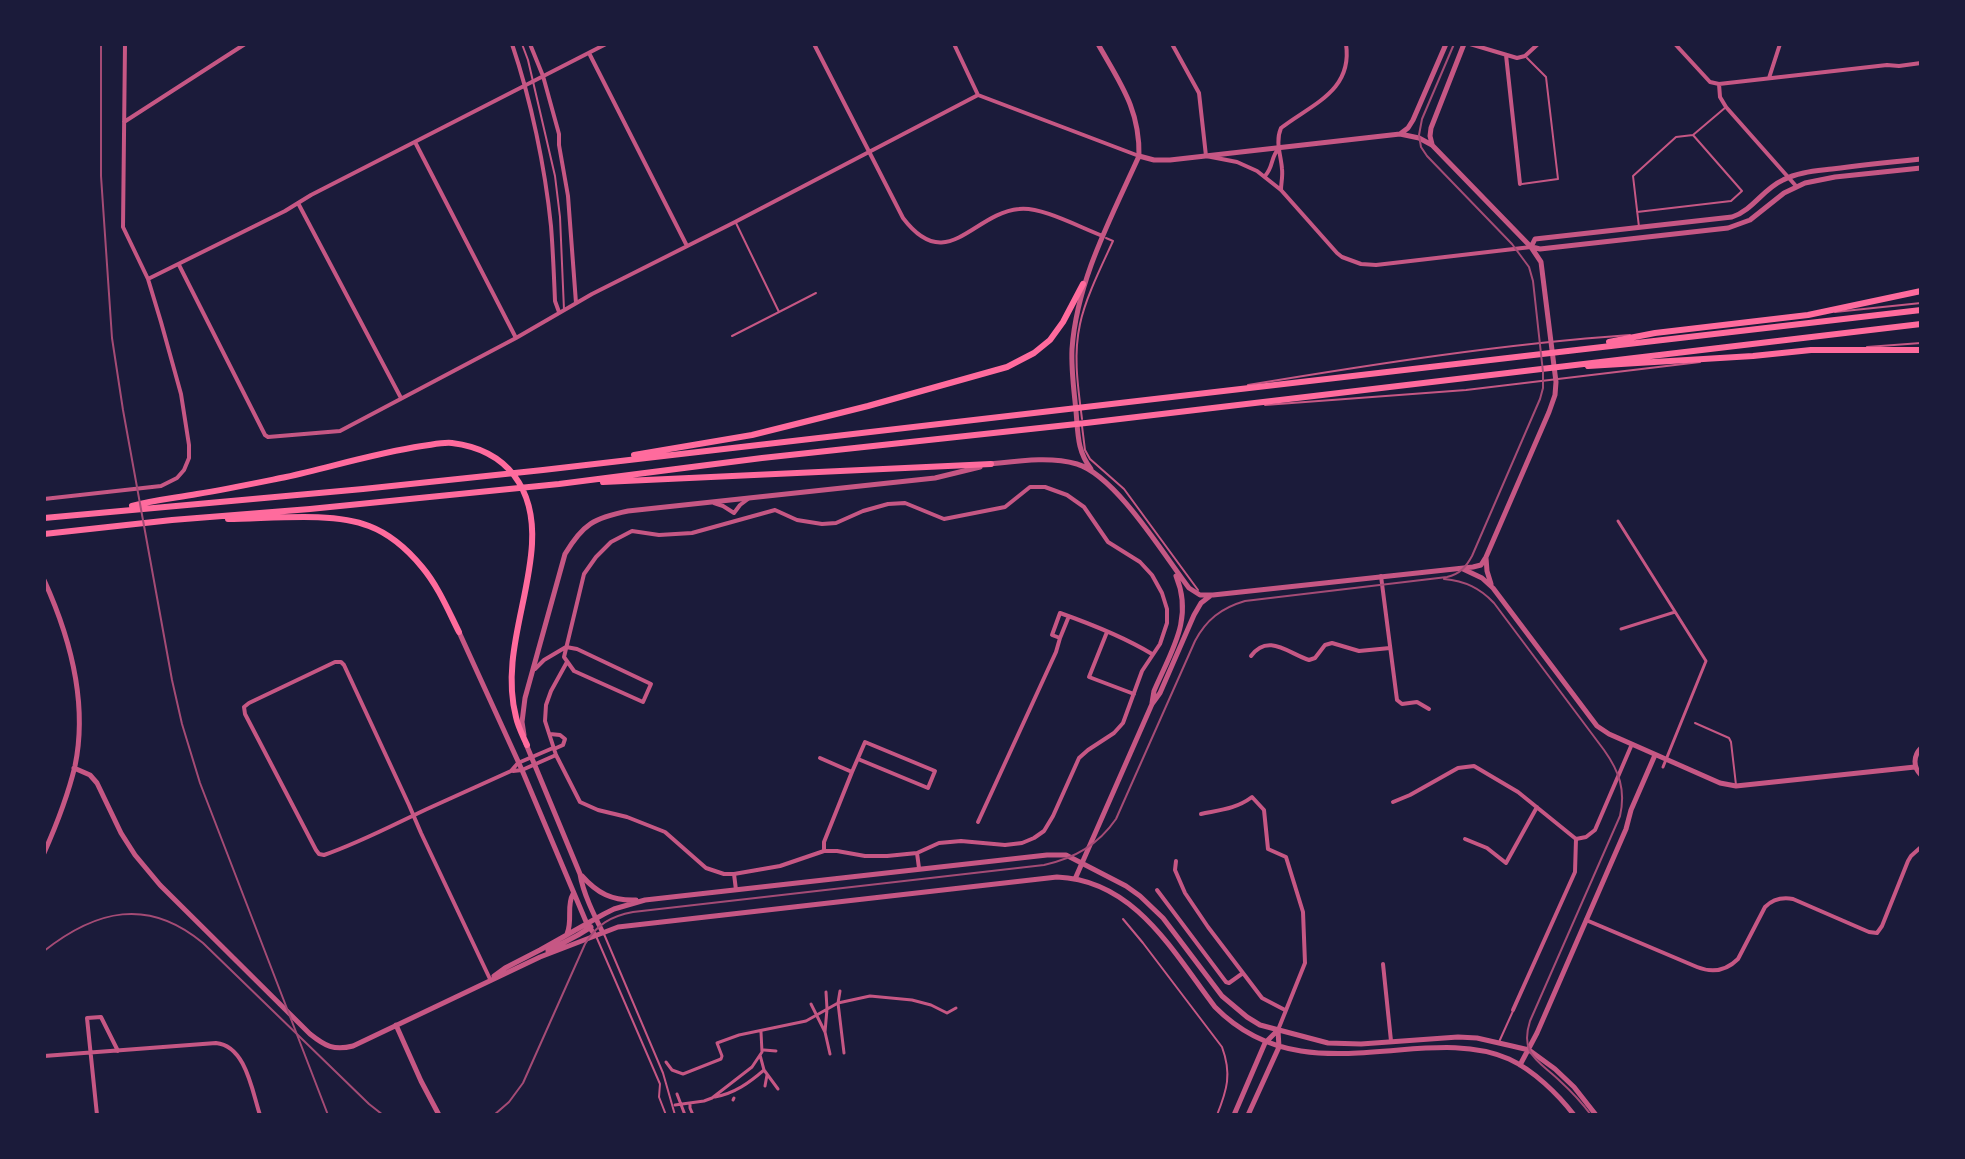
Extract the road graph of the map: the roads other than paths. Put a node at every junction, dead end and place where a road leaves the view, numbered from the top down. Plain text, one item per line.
1 (125, 44) edge
2 (245, 44) edge
3 (512, 44) edge
4 (522, 44) edge
5 (530, 44) edge
6 (606, 44) edge
7 (814, 44) edge
8 (954, 44) edge
9 (1098, 44) edge
10 (1172, 44) edge
11 (1346, 44) edge
12 (1446, 44) edge
13 (1467, 44) edge
14 (1538, 44) edge
15 (1675, 44) edge
16 (1780, 44) edge
17 (589, 53) junction
18 (1506, 55) junction
19 (1525, 56) junction
20 (1921, 63) edge
21 (543, 76) junction
22 (1769, 78) junction
23 (533, 81) junction
24 (1719, 84) junction
25 (524, 85) junction
26 (978, 95) junction
27 (1726, 107) junction
28 (124, 122) junction
29 (1400, 134) junction
30 (1693, 135) junction
31 (415, 142) junction
32 (1432, 145) junction
33 (1279, 148) junction
34 (869, 151) junction
35 (1139, 156) junction
36 (1206, 156) junction
37 (1921, 159) edge
38 (1921, 168) edge
39 (1265, 176) junction
40 (1789, 177) junction
41 (1520, 184) joint
42 (1796, 186) junction
43 (1281, 190) junction
44 (298, 203) junction
45 (1637, 212) junction
46 (735, 222) junction
47 (1639, 228) junction
48 (1103, 236) junction
49 (687, 246) junction
50 (1531, 247) junction
51 (179, 265) junction
52 (148, 279) junction
53 (1083, 284) junction
54 (1921, 291) edge
55 (816, 293) dead end
56 (576, 303) junction
57 (1921, 303) edge
58 (1921, 310) edge
59 (562, 312) junction
60 (779, 312) junction
61 (1808, 315) junction
62 (1921, 324) edge
63 (1655, 333) junction
64 (732, 336) dead end
65 (516, 338) junction
66 (1921, 343) edge
67 (1842, 349) junction
68 (1921, 350) edge
69 (1563, 351) junction
70 (1753, 356) junction
71 (1564, 365) junction
72 (1075, 384) junction
73 (1185, 396) junction
74 (401, 398) junction
75 (1188, 411) junction
76 (1082, 446) junction
77 (991, 464) junction
78 (1091, 469) junction
79 (543, 470) junction
80 (559, 484) junction
81 (750, 497) junction
82 (44, 499) edge
83 (708, 501) junction
84 (117, 510) junction
85 (734, 513) junction
86 (44, 518) edge
87 (172, 520) junction
88 (1618, 521) dead end
89 (733, 522) junction
90 (44, 534) edge
91 (1486, 557) junction
92 (1172, 566) junction
93 (1454, 568) junction
94 (1381, 576) junction
95 (44, 580) edge
96 (1493, 588) junction
97 (1200, 595) junction
98 (1213, 595) junction
99 (1201, 603) junction
100 (1675, 612) junction
101 (1069, 616) junction
102 (1621, 629) dead end
103 (459, 632) joint
104 (1107, 632) junction
105 (1060, 638) junction
106 (566, 647) junction
107 (1390, 648) junction
108 (1152, 654) junction
109 (1251, 656) dead end
110 (567, 662) junction
111 (533, 671) junction
112 (1134, 694) junction
113 (1152, 704) junction
114 (1429, 709) dead end
115 (1695, 723) dead end
116 (549, 734) junction
117 (1632, 744) junction
118 (527, 745) junction
119 (1921, 748) edge
120 (554, 751) junction
121 (1655, 755) junction
122 (531, 757) junction
123 (820, 758) dead end
124 (858, 759) junction
125 (1667, 759) junction
126 (518, 763) junction
127 (535, 764) junction
128 (1663, 767) dead end
129 (1915, 767) junction
130 (74, 768) junction
131 (522, 770) junction
132 (511, 771) junction
133 (852, 772) junction
134 (1921, 775) edge
135 (1736, 786) junction
136 (1393, 802) dead end
137 (1537, 807) junction
138 (1201, 814) dead end
139 (413, 815) junction
140 (978, 822) dead end
141 (1465, 839) dead end
142 (1576, 839) junction
143 (1921, 847) edge
144 (824, 851) junction
145 (44, 853) edge
146 (917, 853) junction
147 (1176, 861) dead end
148 (1083, 863) junction
149 (919, 868) junction
150 (580, 874) junction
151 (734, 874) junction
152 (1075, 879) junction
153 (736, 890) junction
154 (1157, 890) dead end
155 (574, 893) junction
156 (645, 900) junction
157 (596, 919) junction
158 (1123, 919) dead end
159 (1586, 920) junction
160 (588, 926) junction
161 (603, 933) junction
162 (566, 935) junction
163 (595, 935) junction
164 (540, 957) junction
165 (1383, 964) dead end
166 (1243, 973) junction
167 (490, 979) junction
168 (840, 991) dead end
169 (826, 992) dead end
170 (883, 997) junction
171 (838, 1003) junction
172 (811, 1004) dead end
173 (884, 1007) dead end
174 (956, 1008) dead end
175 (827, 1009) junction
176 (1285, 1010) junction
177 (1513, 1010) joint
178 (947, 1013) junction
179 (816, 1015) junction
180 (946, 1019) dead end
181 (396, 1025) junction
182 (1278, 1030) junction
183 (761, 1032) junction
184 (825, 1032) junction
185 (724, 1033) dead end
186 (728, 1039) junction
187 (1391, 1041) junction
188 (1265, 1043) junction
189 (1499, 1043) junction
190 (1279, 1047) junction
191 (762, 1050) junction
192 (1529, 1050) junction
193 (118, 1051) junction
194 (776, 1051) dead end
195 (91, 1053) junction
196 (844, 1053) dead end
197 (830, 1054) dead end
198 (760, 1055) junction
199 (44, 1056) edge
200 (666, 1062) dead end
201 (712, 1063) junction
202 (1520, 1065) junction
203 (715, 1070) dead end
204 (766, 1072) junction
205 (765, 1086) dead end
206 (726, 1087) junction
207 (778, 1089) dead end
208 (677, 1094) dead end
209 (729, 1094) junction
210 (712, 1098) junction
211 (733, 1099) dead end
212 (680, 1106) junction
213 (690, 1106) junction
214 (97, 1115) edge
215 (260, 1115) edge
216 (439, 1115) edge
217 (666, 1115) edge
218 (675, 1115) edge
219 (685, 1115) edge
220 (693, 1115) edge
221 (1217, 1115) edge
222 (1234, 1115) edge
223 (1248, 1115) edge
224 (1574, 1115) edge
225 (1596, 1115) edge

1 - 28 street
2 - 28 street
3 - 25 street
4 - 23 lane
5 - 21 street
6 - 17 street
7 - 34 street
8 - 26 street
9 - 35 street
10 - 36 street
11 - 33 street
12 - 29 street
13 - 18 street
13 - 32 street
14 - 19 street
15 - 24 street
16 - 22 street
17 - 21 street
17 - 49 street
18 - 19 street
18 - 41 street
19 - 41 lane
20 - 22 street
21 - 23 street
21 - 56 street
22 - 24 street
23 - 25 street
23 - 59 lane
24 - 27 street
25 - 31 street
25 - 59 street
26 - 34 street
26 - 35 street
27 - 30 lane
27 - 40 street
28 - 52 street
29 - 32 street
29 - 33 street
30 - 45 lane
30 - 45 lane
31 - 44 street
31 - 65 street
32 - 50 street
33 - 36 street
33 - 39 street
33 - 43 street
34 - 46 street
34 - 48 street
35 - 36 street
35 - 48 street
36 - 39 street
37 - 40 street
38 - 42 street
39 - 43 street
40 - 42 street
40 - 47 street
42 - 50 street
43 - 50 street
44 - 51 street
44 - 74 street
45 - 47 lane
46 - 49 street
46 - 60 lane
47 - 50 street
48 - 53 street
48 - 72 lane
49 - 56 street
50 - 91 street
51 - 52 street
51 - 74 street
52 - 82 street
53 - 72 street
53 - 79 highway
54 - 61 highway
55 - 60 lane
56 - 59 street
57 - 61 lane
58 - 69 highway
59 - 65 street
60 - 64 lane
61 - 63 highway
62 - 71 highway
63 - 69 highway
63 - 73 lane
65 - 74 street
66 - 67 lane
67 - 68 highway
67 - 70 highway
69 - 73 highway
70 - 71 highway
70 - 75 lane
71 - 75 highway
72 - 76 street
73 - 79 highway
75 - 80 highway
76 - 78 street
76 - 97 lane
77 - 78 street
77 - 80 highway
77 - 81 street
78 - 92 street
79 - 84 highway
80 - 87 highway
81 - 83 street
81 - 85 street
83 - 85 street
83 - 111 street
84 - 86 highway
84 - 118 highway
85 - 89 street
87 - 90 highway
87 - 103 highway
88 - 100 street
89 - 106 street
89 - 108 street
91 - 93 street
91 - 96 street
92 - 97 street
92 - 113 street
93 - 94 street
93 - 96 street
94 - 98 street
94 - 107 street
95 - 130 street
96 - 117 street
97 - 98 street
97 - 99 lane
98 - 99 street
99 - 113 street
100 - 102 street
100 - 125 street
101 - 104 street
101 - 105 street
101 - 105 street
103 - 126 street
104 - 108 street
104 - 112 street
105 - 140 street
106 - 110 street
106 - 110 street
106 - 111 street
107 - 109 street
107 - 114 street
108 - 112 street
110 - 116 street
111 - 118 street
112 - 146 street
113 - 148 street
115 - 135 lane
116 - 120 street
116 - 120 street
117 - 121 street
117 - 142 street
118 - 122 street
119 - 129 street
120 - 122 street
120 - 127 street
120 - 151 street
121 - 125 street
121 - 159 street
122 - 126 street
122 - 127 street
123 - 133 street
124 - 124 street
124 - 133 street
125 - 128 street
125 - 135 street
126 - 131 street
126 - 132 street
127 - 131 street
127 - 150 street
129 - 134 street
129 - 135 street
130 - 145 street
130 - 181 street
131 - 132 street
131 - 155 street
132 - 139 street
133 - 144 street
136 - 137 street
137 - 141 street
137 - 142 street
138 - 176 street
139 - 139 street
139 - 167 street
142 - 177 street
143 - 159 street
144 - 146 street
144 - 151 street
146 - 149 street
147 - 166 street
148 - 149 street
148 - 152 street
148 - 182 street
149 - 153 street
150 - 156 street
150 - 157 street
151 - 153 street
152 - 161 street
152 - 188 street
153 - 156 street
154 - 166 street
155 - 160 street
155 - 162 street
156 - 157 street
157 - 160 street
157 - 161 street
158 - 221 lane
159 - 192 street
160 - 162 street
160 - 163 street
160 - 164 street
161 - 163 street
161 - 218 lane
162 - 167 street
163 - 164 street
163 - 217 lane
164 - 167 street
165 - 187 street
166 - 176 street
167 - 181 street
168 - 171 street
169 - 175 street
170 - 171 street
170 - 173 street
170 - 178 street
171 - 175 street
171 - 196 street
172 - 179 street
174 - 178 street
175 - 179 street
175 - 184 street
176 - 182 street
177 - 189 lane
178 - 180 street
179 - 183 street
179 - 184 street
181 - 216 street
182 - 187 street
182 - 188 street
182 - 190 street
183 - 186 street
183 - 191 street
184 - 197 street
185 - 186 street
186 - 201 street
187 - 189 street
188 - 190 street
188 - 222 street
189 - 192 street
190 - 202 street
190 - 223 street
191 - 194 street
191 - 198 street
192 - 202 street
192 - 225 street
193 - 195 street
193 - 195 street
193 - 215 street
195 - 199 street
195 - 214 street
198 - 204 street
198 - 206 street
200 - 201 street
201 - 203 street
202 - 224 street
204 - 205 street
204 - 207 street
204 - 209 street
206 - 209 street
206 - 210 street
208 - 212 street
209 - 210 street
209 - 211 street
210 - 213 street
212 - 213 street
212 - 219 street
213 - 220 street

